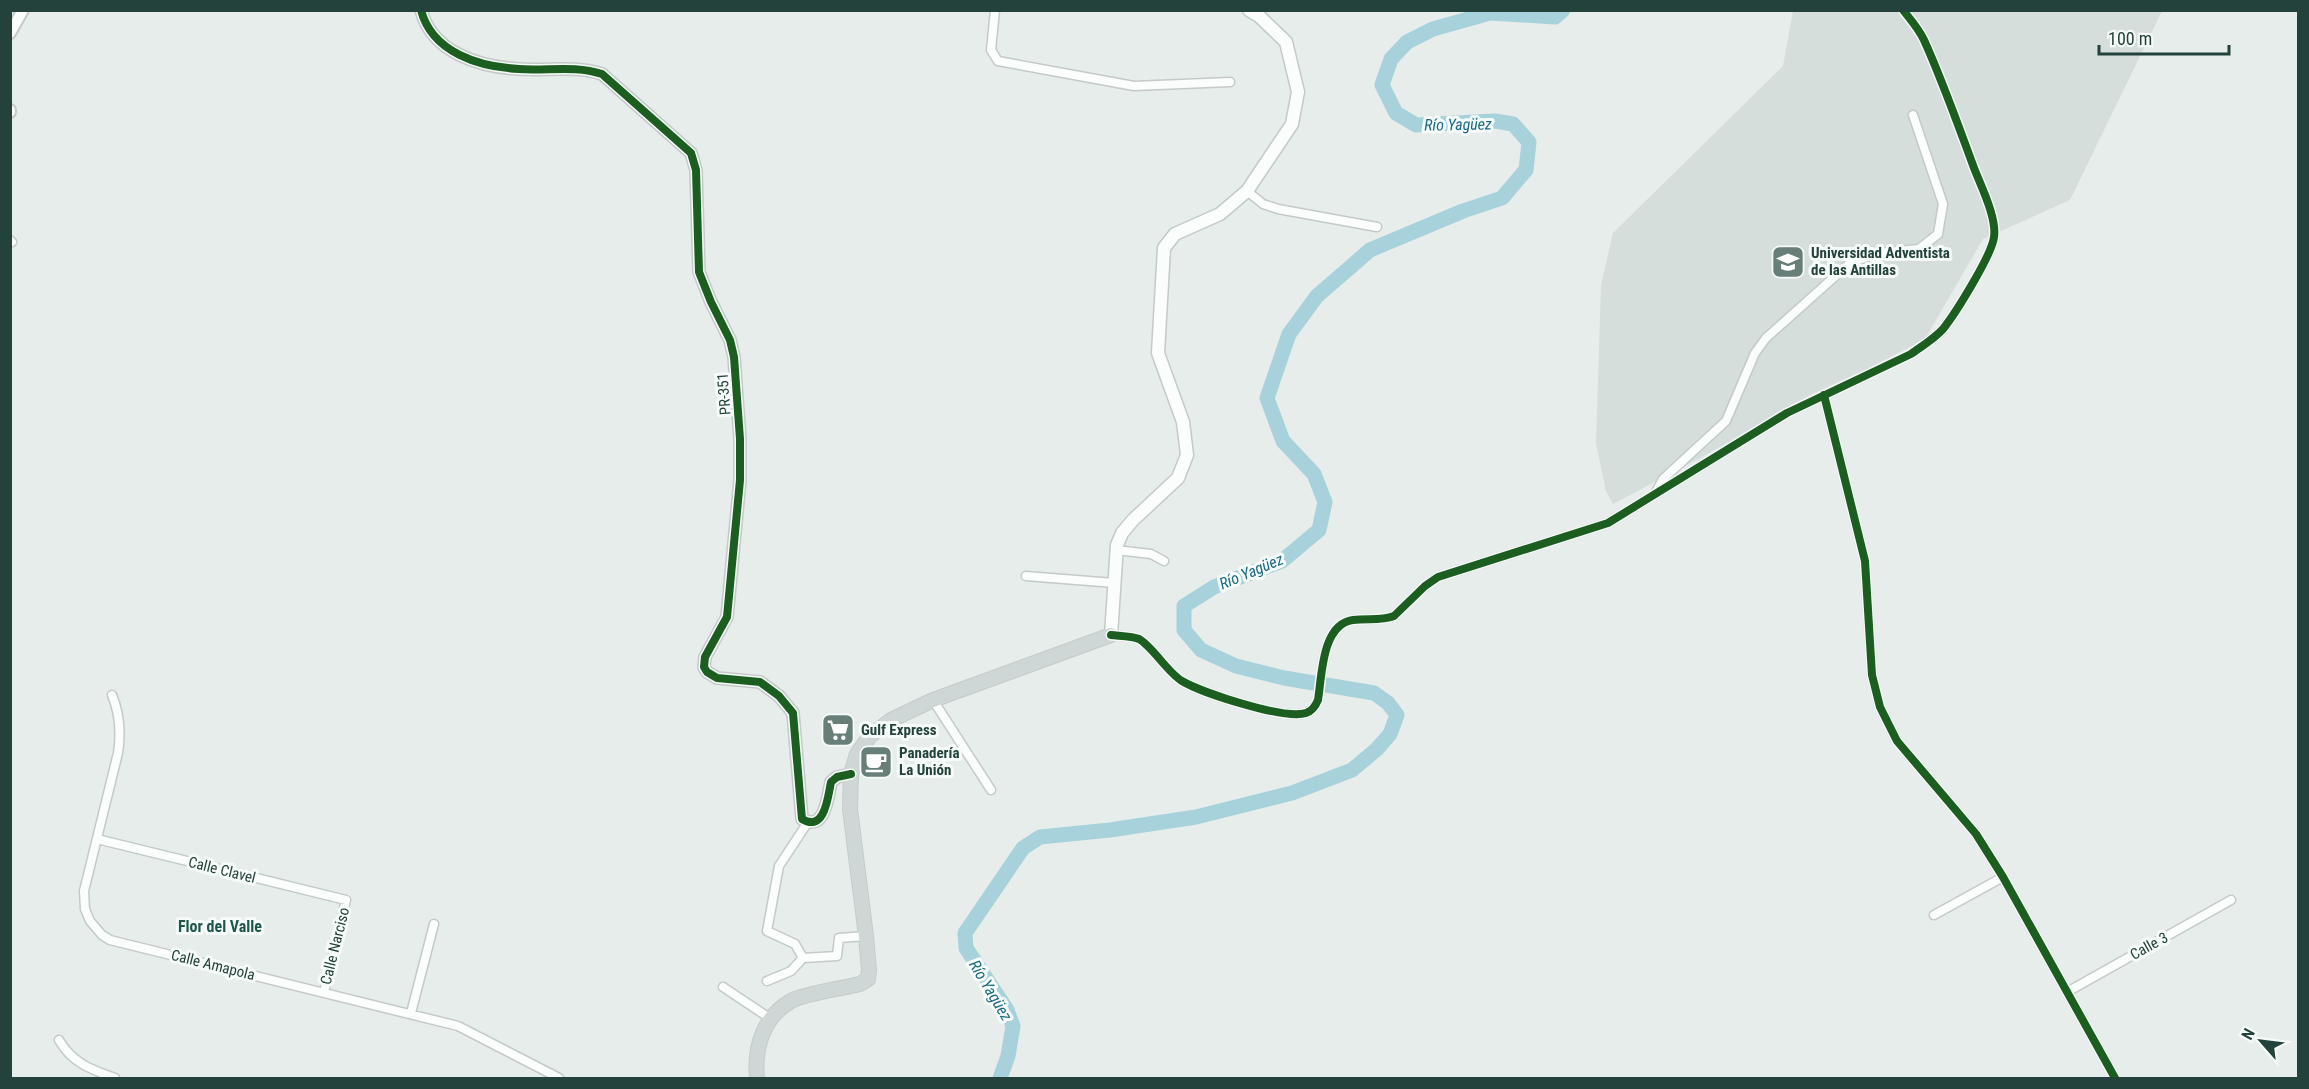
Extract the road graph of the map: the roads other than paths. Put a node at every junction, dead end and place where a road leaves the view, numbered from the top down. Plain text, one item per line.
1 (23, 10) edge
2 (421, 10) edge
3 (995, 10) edge
4 (1903, 10) edge
5 (1258, 12) edge
6 (10, 33) edge
7 (1230, 82) dead end
8 (1913, 115) dead end
9 (1247, 191) junction
10 (1377, 227) dead end
11 (1824, 395) junction
12 (1654, 496) junction
13 (1116, 550) junction
14 (1164, 561) dead end
15 (1026, 576) dead end
16 (1114, 584) junction
17 (1111, 635) junction
18 (112, 695) dead end
19 (933, 700) junction
20 (851, 774) junction
21 (991, 790) dead end
22 (808, 822) junction
23 (97, 839) junction
24 (2003, 877) junction
25 (346, 900) joint
26 (2231, 900) dead end
27 (1934, 915) dead end
28 (434, 924) dead end
29 (866, 936) junction
30 (803, 958) junction
31 (766, 981) dead end
32 (723, 987) dead end
33 (324, 992) junction
34 (2067, 992) junction
35 (411, 1013) junction
36 (771, 1019) junction
37 (59, 1040) dead end
38 (115, 1078) edge
39 (559, 1078) edge
40 (757, 1078) edge
41 (2115, 1078) edge

1 - 6 street
2 - 22 street, PR-351 / PR-351
3 - 7 street
4 - 11 street
5 - 9 main road
8 - 12 street
9 - 10 street
9 - 13 main road
11 - 12 street
11 - 24 street
12 - 17 street
13 - 14 street
13 - 16 main road
15 - 16 street
16 - 17 main road
17 - 19 main road
18 - 23 street, Calle Amapola
19 - 20 main road
19 - 21 street
20 - 22 street
20 - 29 main road
22 - 30 street
23 - 25 street, Calle Clavel
23 - 33 street, Calle Amapola
24 - 27 street
24 - 34 street
25 - 33 street, Calle Narciso
26 - 34 street, Calle 3
28 - 35 street
29 - 30 street
29 - 36 main road
30 - 31 street
32 - 36 street
33 - 35 street, Calle Amapola
34 - 41 street
35 - 39 street, Calle Amapola
36 - 40 main road
37 - 38 street

